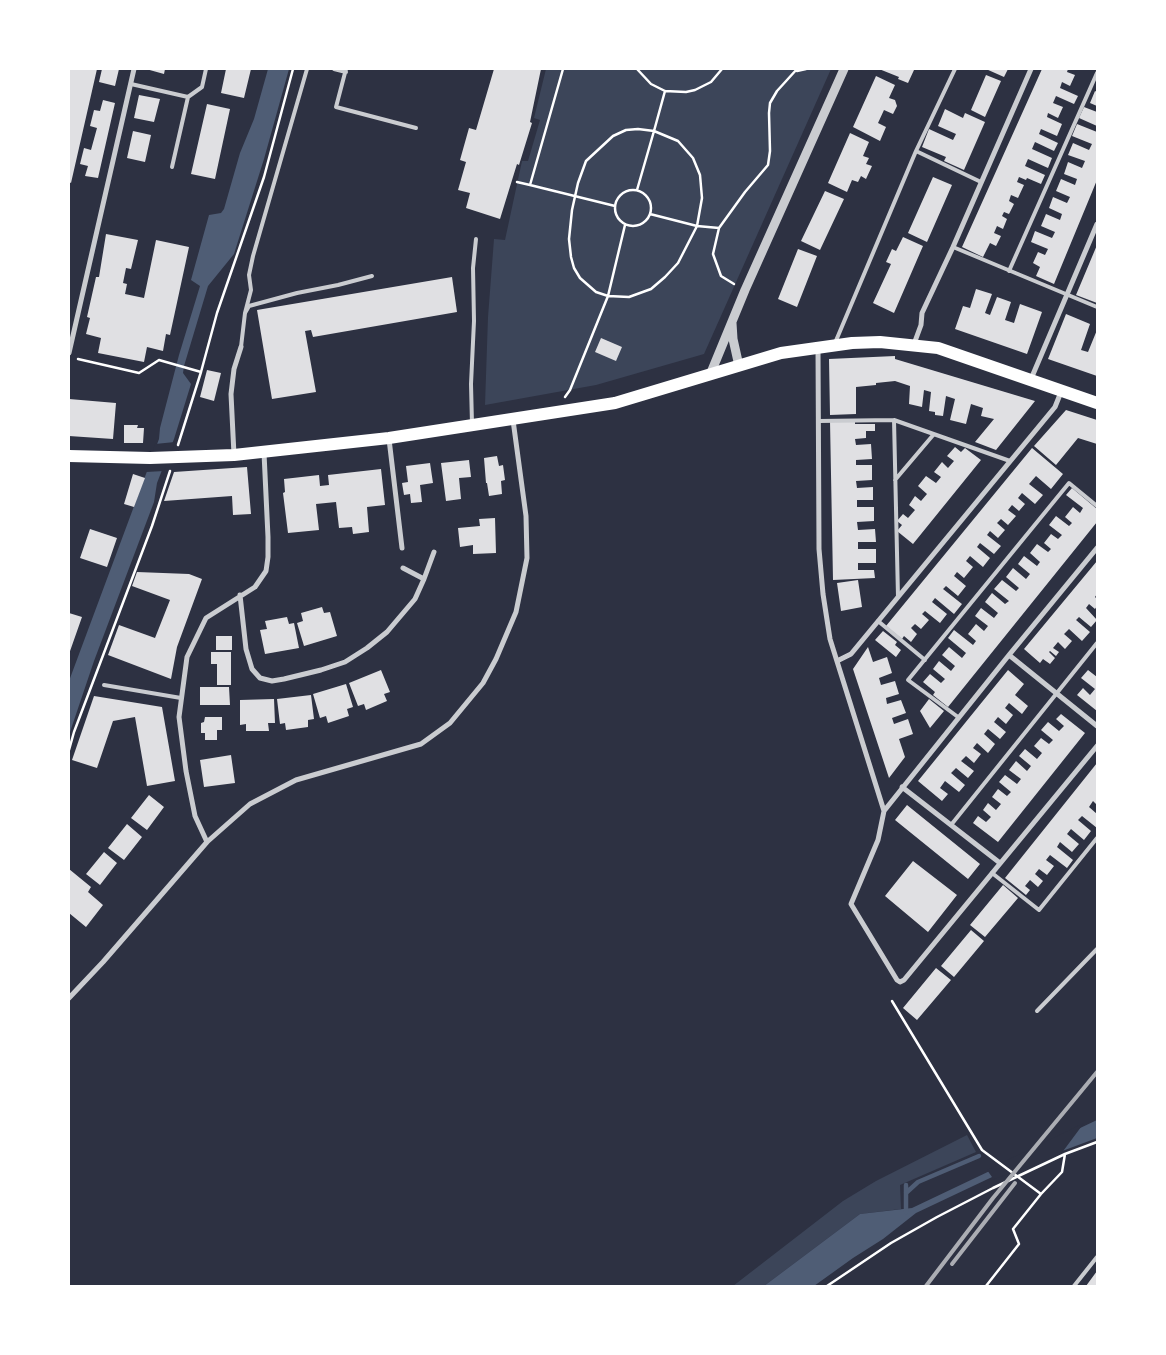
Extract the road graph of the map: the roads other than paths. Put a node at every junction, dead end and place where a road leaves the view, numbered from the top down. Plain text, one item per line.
1 (134, 69) edge
2 (206, 69) edge
3 (306, 69) edge
4 (334, 69) edge
5 (844, 69) edge
6 (955, 69) edge
7 (1031, 69) edge
8 (346, 70) edge
9 (1097, 72) edge
10 (131, 84) junction
11 (188, 97) junction
12 (416, 128) dead end
13 (916, 151) junction
14 (172, 167) dead end
15 (981, 182) junction
16 (1097, 224) edge
17 (476, 239) dead end
18 (953, 247) junction
19 (1010, 272) junction
20 (372, 276) dead end
21 (1067, 295) junction
22 (1097, 307) edge
23 (245, 313) junction
24 (732, 323) junction
25 (834, 345) junction
26 (914, 345) junction
27 (241, 347) joint
28 (818, 347) junction
29 (69, 353) edge
30 (739, 366) junction
31 (710, 375) junction
32 (1031, 380) junction
33 (1061, 391) junction
34 (1097, 403) edge
35 (513, 420) junction
36 (894, 420) junction
37 (819, 421) junction
38 (472, 426) junction
39 (934, 434) junction
40 (389, 438) junction
41 (264, 453) junction
42 (234, 455) junction
43 (69, 456) edge
44 (1010, 461) junction
45 (895, 481) junction
46 (1097, 506) edge
47 (402, 548) dead end
48 (1097, 548) edge
49 (434, 552) dead end
50 (402, 568) dead end
51 (424, 579) junction
52 (240, 595) junction
53 (898, 597) junction
54 (878, 621) junction
55 (1097, 643) edge
56 (1009, 655) junction
57 (924, 660) junction
58 (837, 661) junction
59 (104, 684) dead end
60 (1056, 693) junction
61 (181, 698) junction
62 (958, 717) junction
63 (1097, 726) edge
64 (1097, 746) edge
65 (902, 786) junction
66 (884, 811) junction
67 (951, 825) junction
68 (1097, 838) edge
69 (206, 842) junction
70 (1000, 863) junction
71 (992, 873) junction
72 (1097, 949) edge
73 (69, 998) edge
74 (1036, 1011) dead end
75 (1097, 1257) edge
76 (1074, 1286) edge

1 - 10 street
2 - 11 lane
3 - 23 lane
4 - 8 lane
5 - 24 street
6 - 13 lane
7 - 15 street
8 - 12 lane
9 - 19 lane
10 - 11 lane
10 - 29 street
11 - 14 lane
13 - 15 lane
13 - 25 lane
15 - 18 street
16 - 21 street
17 - 38 lane
18 - 19 lane
18 - 26 street
19 - 21 lane
20 - 23 lane
21 - 22 lane
21 - 32 street
23 - 27 lane
24 - 30 street
24 - 31 street
25 - 26 main road
25 - 28 main road
26 - 32 main road
27 - 42 street
28 - 30 main road
28 - 37 street
30 - 31 main road
31 - 35 main road
32 - 33 main road
33 - 34 main road
33 - 44 street
35 - 38 main road
35 - 69 street
36 - 37 lane
36 - 39 lane
36 - 45 lane
37 - 58 street
38 - 40 main road
39 - 44 lane
39 - 45 lane
40 - 41 main road
40 - 47 street
41 - 42 main road
41 - 52 street
42 - 43 main road
44 - 53 street
45 - 53 lane
46 - 57 lane
48 - 56 street
49 - 51 street
50 - 51 street
51 - 52 street
52 - 61 street
53 - 54 street
54 - 57 lane
54 - 58 street
55 - 60 lane
56 - 60 street
56 - 62 street
57 - 62 lane
58 - 66 street
59 - 61 lane
60 - 63 street
60 - 67 lane
61 - 69 street
62 - 65 street
64 - 70 street
65 - 66 street
65 - 67 street
66 - 71 street
67 - 70 street
68 - 71 lane
69 - 73 street
70 - 71 street
72 - 74 lane
75 - 76 lane

